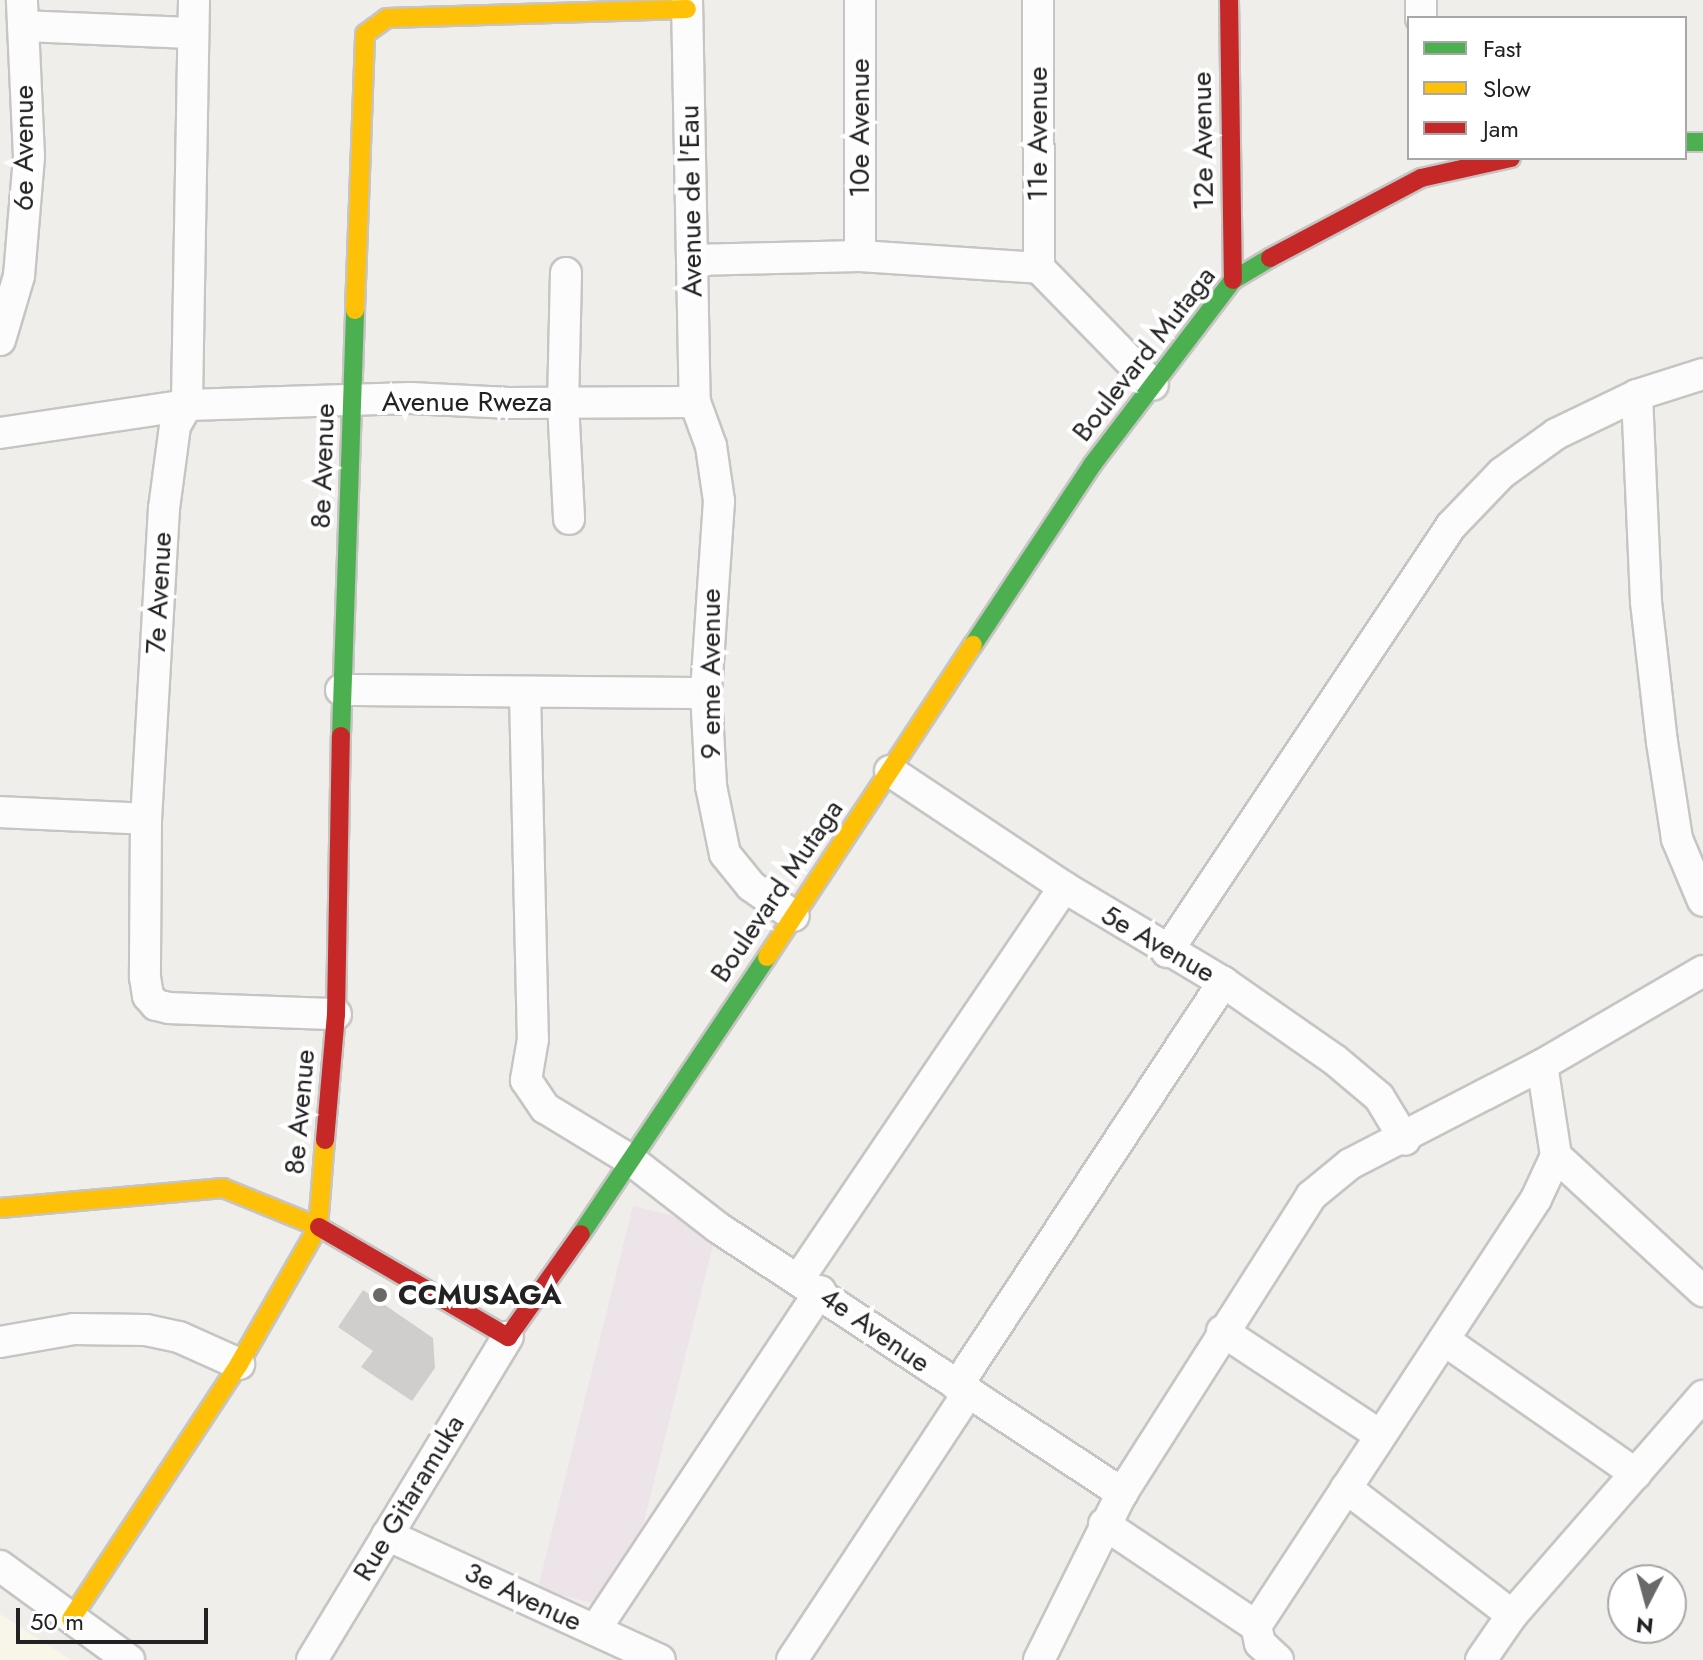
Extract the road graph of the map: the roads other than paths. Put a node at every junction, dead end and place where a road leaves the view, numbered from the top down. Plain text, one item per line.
1 (194, 0) edge
2 (860, 0) edge
3 (1038, 0) edge
4 (1229, 0) edge
5 (687, 4) edge
6 (373, 12) edge
7 (22, 13) edge
8 (193, 33) junction
9 (14, 156) edge
10 (1493, 160) edge
11 (1421, 168) edge
12 (860, 256) junction
13 (692, 260) junction
14 (1039, 268) junction
15 (566, 273) dead end
16 (1233, 280) junction
17 (0, 340) edge
18 (1703, 374) edge
19 (1153, 385) junction
20 (1637, 395) junction
21 (355, 402) junction
22 (695, 402) junction
23 (563, 403) junction
24 (187, 405) junction
25 (0, 433) edge
26 (569, 519) dead end
27 (341, 690) junction
28 (525, 692) junction
29 (706, 693) junction
30 (890, 771) junction
31 (0, 812) edge
32 (146, 819) junction
33 (1064, 887) junction
34 (1703, 901) edge
35 (794, 916) junction
36 (1167, 952) junction
37 (1703, 971) edge
38 (1223, 982) junction
39 (336, 1014) junction
40 (1542, 1065) junction
41 (1405, 1140) junction
42 (1556, 1156) junction
43 (632, 1161) junction
44 (0, 1208) edge
45 (318, 1227) junction
46 (810, 1284) junction
47 (1703, 1291) edge
48 (1222, 1331) junction
49 (508, 1337) junction
50 (1444, 1340) junction
51 (0, 1342) edge
52 (239, 1364) junction
53 (962, 1390) junction
54 (1703, 1396) edge
55 (1380, 1435) junction
56 (1636, 1474) junction
57 (1346, 1488) junction
58 (1122, 1493) junction
59 (1104, 1524) junction
60 (387, 1535) junction
61 (0, 1566) edge
62 (1512, 1615) junction
63 (71, 1619) junction
64 (1256, 1626) junction
65 (606, 1643) edge
66 (1273, 1659) edge
67 (129, 1660) edge
68 (312, 1660) edge
69 (660, 1660) edge
70 (792, 1660) edge
71 (1039, 1660) edge
72 (1481, 1660) edge

1 - 8 street, 7e Avenue
2 - 12 street, 10e Avenue
3 - 14 street, 11e Avenue
4 - 16 street, 12e Avenue
5 - 6 street, 8e Avenue
5 - 13 street, Avenue de l'Eau
6 - 21 street, 8e Avenue
7 - 8 street
7 - 9 street, 6e Avenue
8 - 24 street, 7e Avenue
9 - 17 street, 6e Avenue
10 - 11 street, Boulevard Mutaga
11 - 16 street, Boulevard Mutaga
12 - 13 street
12 - 14 street
13 - 22 street, Avenue de l'Eau
14 - 19 street
15 - 23 street
16 - 19 street, Boulevard Mutaga
18 - 20 street
19 - 30 street, Boulevard Mutaga
20 - 34 street
20 - 36 street
21 - 23 street, Avenue Rweza
21 - 24 street, Avenue Rweza
21 - 27 street, 8e Avenue
22 - 23 street, Avenue Rweza
22 - 29 street, 9 eme Avenue
23 - 26 street
24 - 25 street, Avenue Rweza
24 - 32 street, 7e Avenue
27 - 28 street
27 - 39 street, 8e Avenue
28 - 29 street
28 - 43 street, 4e Avenue
29 - 35 street, 9 eme Avenue
30 - 33 street, 5e Avenue
30 - 35 street, Boulevard Mutaga
31 - 32 street
32 - 39 street, 7e Avenue
33 - 36 street, 5e Avenue
33 - 46 street
35 - 43 street, Boulevard Mutaga
36 - 38 street, 5e Avenue
37 - 40 street
38 - 41 street, 5e Avenue
38 - 53 street
39 - 45 street, 8e Avenue
40 - 41 street
40 - 42 street
41 - 48 street
42 - 47 street
42 - 50 street
43 - 46 street, 4e Avenue
43 - 49 street, Boulevard Mutaga
44 - 45 street
45 - 49 street
45 - 52 street
46 - 53 street, 4e Avenue
46 - 65 street
48 - 55 street
48 - 58 street
49 - 60 street, Rue Gitaramuka
50 - 55 street
50 - 56 street
51 - 52 street
52 - 63 street
53 - 58 street, 4e Avenue
53 - 70 street
54 - 56 street
55 - 57 street
56 - 62 street
57 - 62 street
57 - 64 street
58 - 59 street
59 - 64 street
59 - 71 street
60 - 65 street, 3e Avenue
60 - 68 street, Rue Gitaramuka
61 - 63 street
62 - 72 street
63 - 67 street
64 - 66 street
65 - 69 street, 3e Avenue

